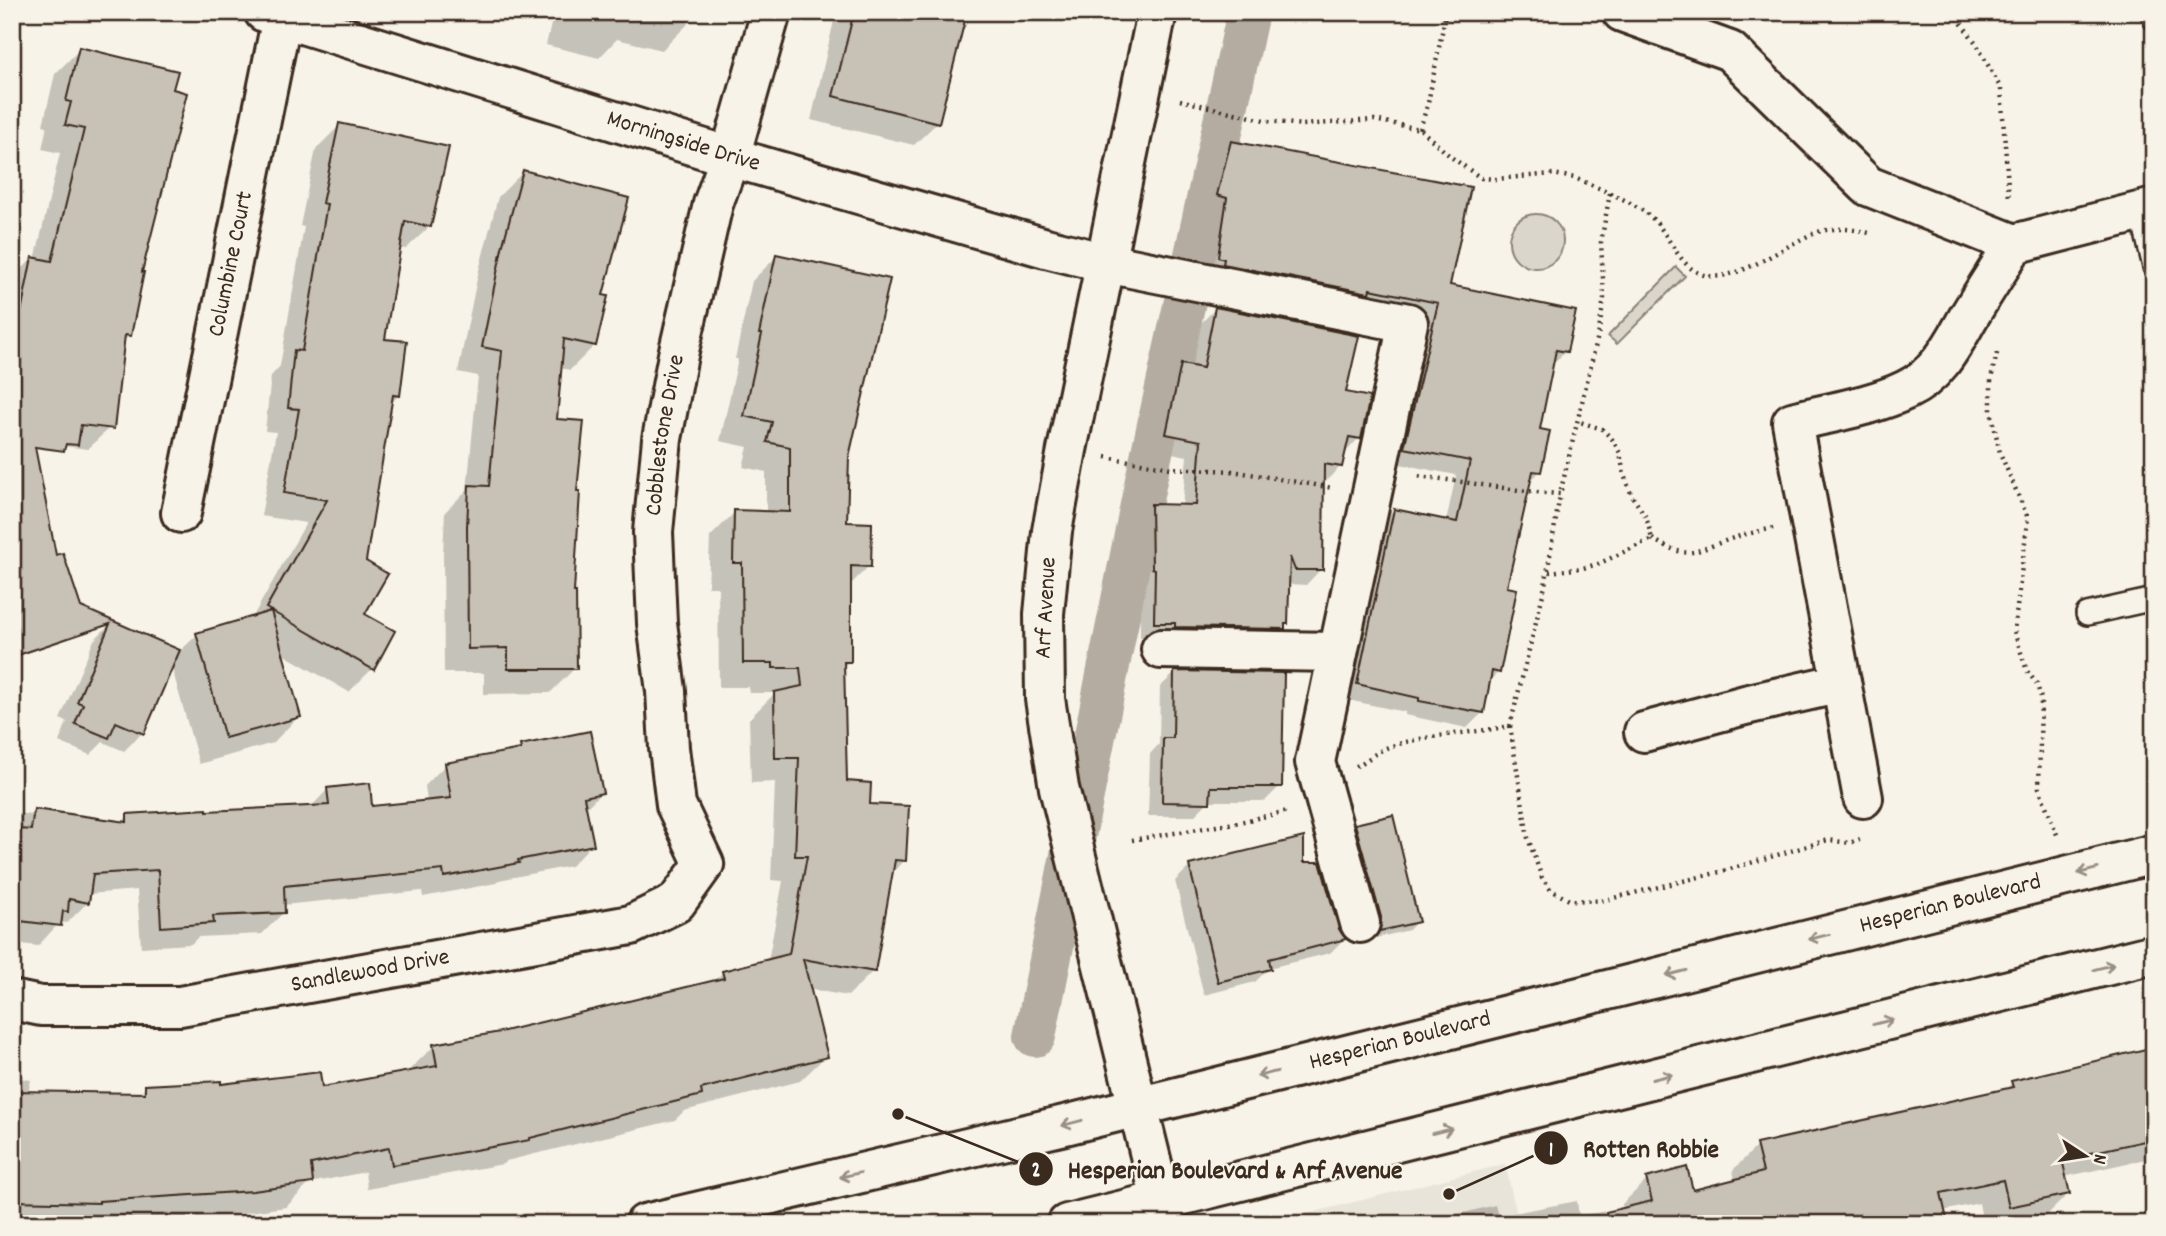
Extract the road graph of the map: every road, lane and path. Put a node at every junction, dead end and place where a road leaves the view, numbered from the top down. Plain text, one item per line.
1 (771, 12) edge
2 (1157, 12) edge
3 (1446, 12) edge
4 (1622, 12) edge
5 (1953, 12) edge
6 (2152, 12) edge
7 (276, 14) edge
8 (2154, 19) edge
9 (1140, 90) junction
10 (1420, 130) junction
11 (730, 157) junction
12 (1610, 194) junction
13 (2147, 210) edge
14 (1884, 237) dead end
15 (2014, 244) junction
16 (1106, 263) junction
17 (2154, 267) edge
18 (1999, 344) dead end
19 (1577, 421) junction
20 (1067, 450) junction
21 (1374, 482) junction
22 (1560, 494) junction
23 (181, 513) dead end
24 (1810, 519) junction
25 (1652, 539) junction
26 (1549, 572) junction
27 (2154, 599) edge
28 (2087, 614) dead end
29 (1161, 649) dead end
30 (1338, 652) junction
31 (1841, 683) junction
32 (1510, 726) junction
33 (1644, 732) dead end
34 (1322, 789) junction
35 (1863, 798) joint
36 (1132, 840) dead end
37 (2154, 854) edge
38 (704, 864) joint
39 (2067, 876) junction
40 (1360, 923) dead end
41 (2154, 954) edge
42 (12, 1000) edge
43 (1138, 1105) junction
44 (1164, 1212) edge
45 (645, 1224) edge
46 (1067, 1224) edge

1 - 11 street, Cobblestone Drive
2 - 9 street, Arf Avenue
3 - 10 path
4 - 15 street
5 - 15 path
6 - 8 lane
7 - 11 street, Morningside Drive
7 - 23 street, Columbine Court
9 - 10 path
9 - 16 street, Arf Avenue
10 - 12 path
11 - 16 street, Morningside Drive
11 - 38 street, Cobblestone Drive
12 - 14 path
12 - 19 path
13 - 15 street
13 - 17 lane
15 - 24 street
16 - 20 street, Arf Avenue
16 - 21 street, Morningside Drive
18 - 39 path
19 - 22 path
19 - 25 path
20 - 21 path
20 - 43 street, Arf Avenue
21 - 22 path
21 - 30 street
22 - 26 path
24 - 25 path
24 - 31 street
25 - 26 path
26 - 32 path
27 - 28 lane
29 - 30 street
30 - 34 street
31 - 33 street
31 - 35 street
32 - 34 path
32 - 35 path
34 - 36 path
34 - 40 street
37 -> 39 street, Hesperian Boulevard
38 - 42 street, Sandlewood Drive
39 -> 43 street, Hesperian Boulevard
44 -> 41 street
43 - 44 street, Arf Avenue
43 -> 45 street, Hesperian Boulevard
44 - 46 street

